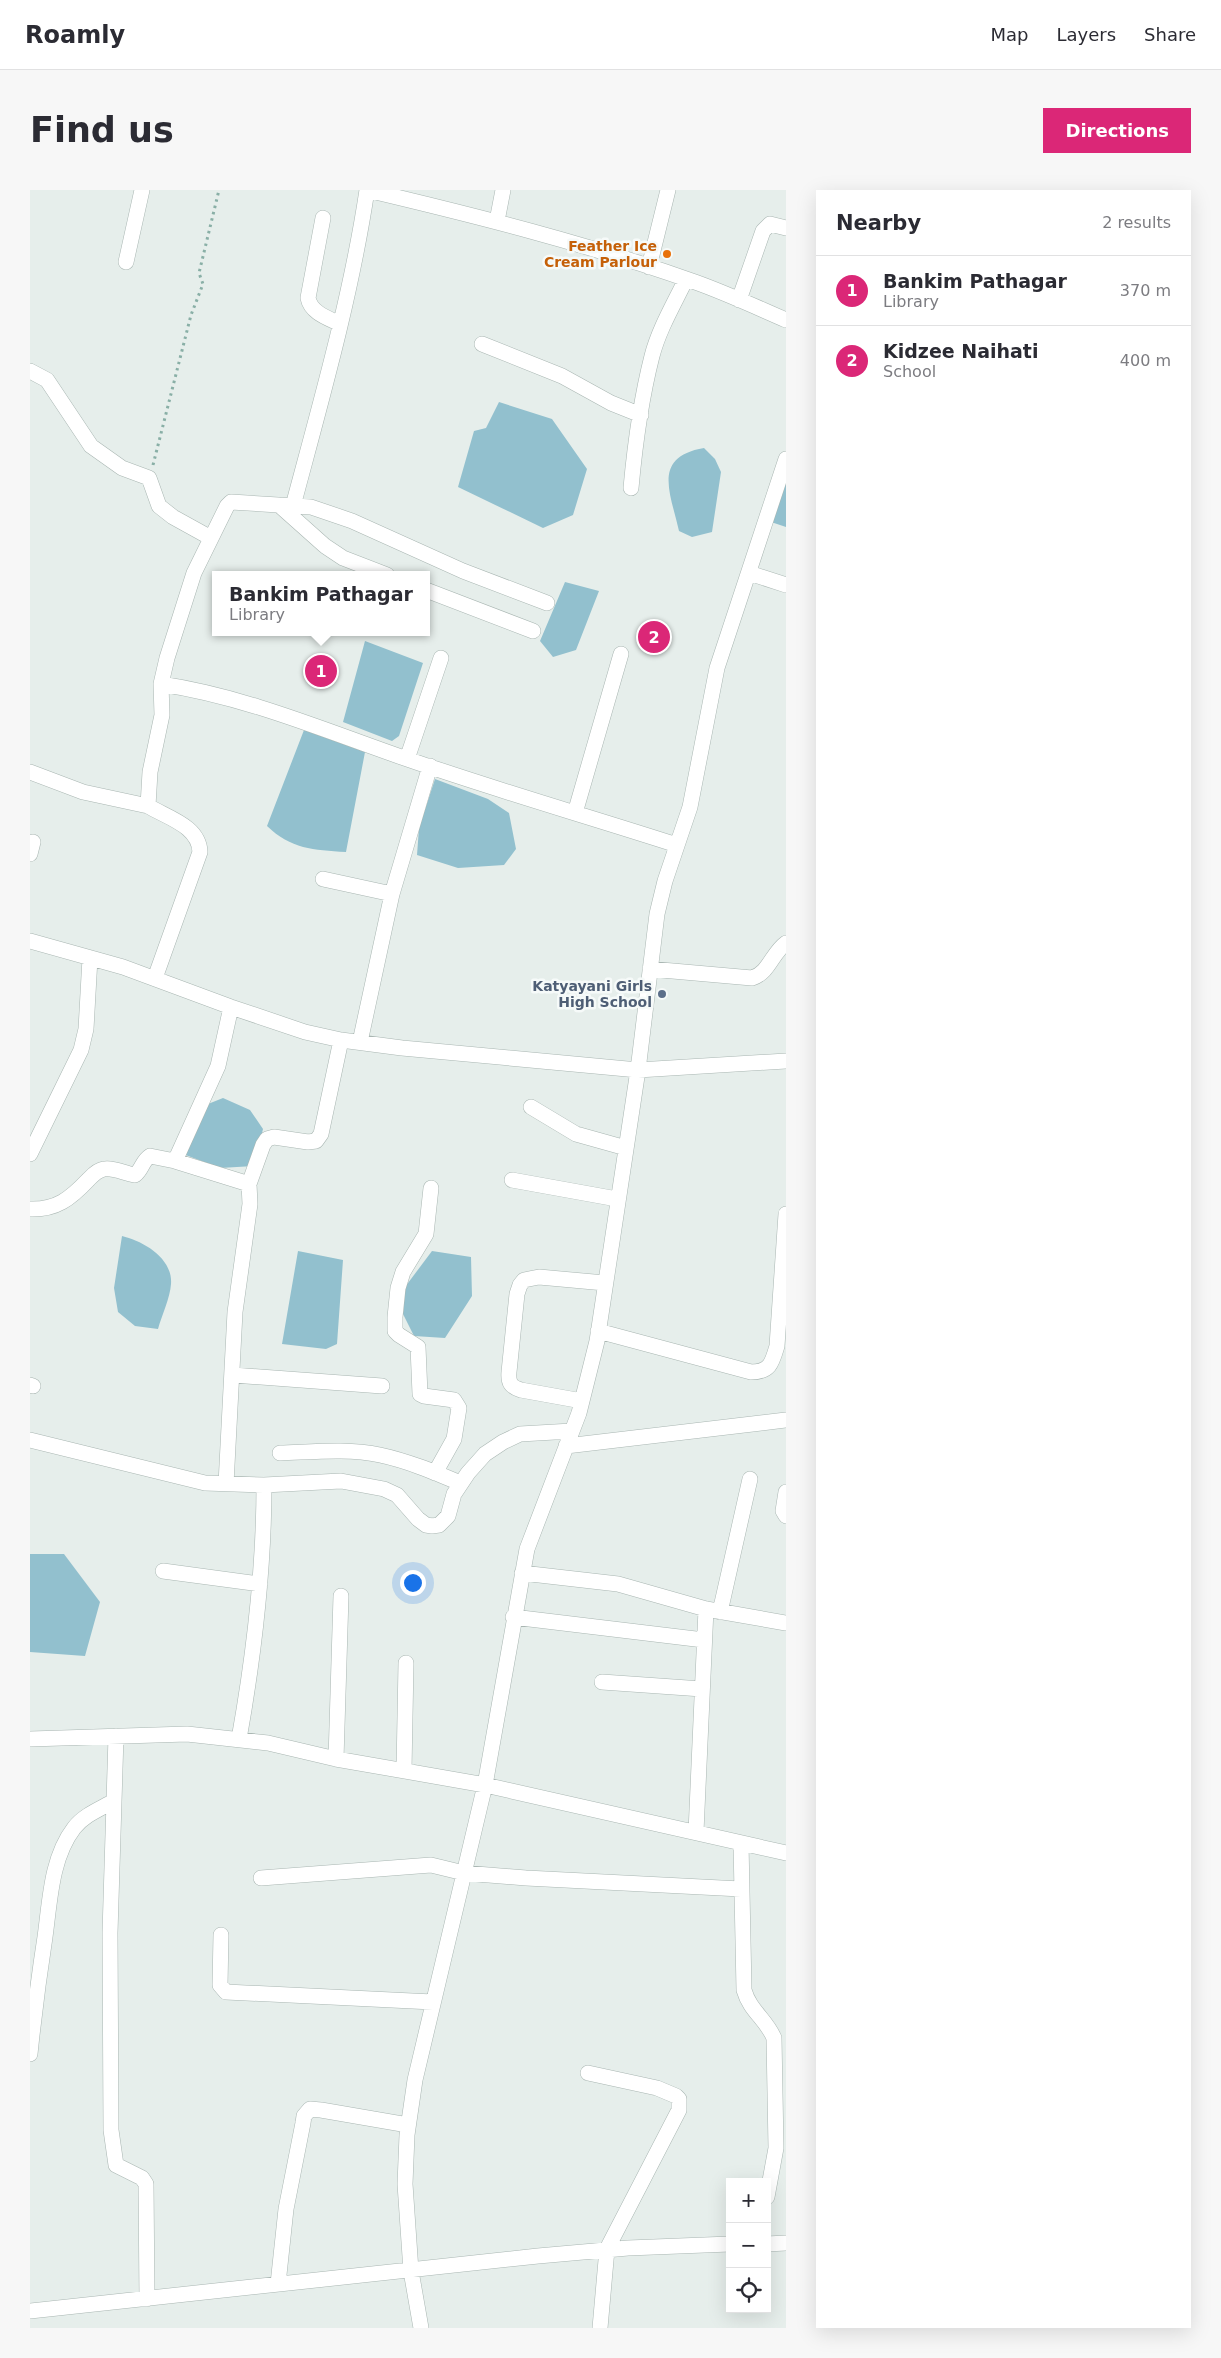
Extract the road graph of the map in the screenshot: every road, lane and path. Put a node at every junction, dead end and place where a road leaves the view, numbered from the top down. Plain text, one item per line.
1 (142, 190) edge
2 (219, 190) edge
3 (367, 190) edge
4 (503, 190) edge
5 (668, 190) edge
6 (323, 218) dead end
7 (497, 221) junction
8 (786, 228) edge
9 (126, 262) dead end
10 (649, 267) junction
11 (686, 279) junction
12 (739, 300) junction
13 (786, 320) edge
14 (340, 324) junction
15 (482, 344) dead end
16 (30, 371) edge
17 (641, 415) junction
18 (786, 459) edge
19 (149, 478) junction
20 (631, 488) dead end
21 (286, 505) junction
22 (211, 538) junction
23 (377, 571) edge
24 (749, 573) junction
25 (786, 585) edge
26 (430, 592) edge
27 (547, 603) dead end
28 (533, 631) dead end
29 (621, 654) dead end
30 (442, 658) dead end
31 (161, 684) junction
32 (406, 759) junction
33 (430, 766) junction
34 (30, 772) edge
35 (148, 806) junction
36 (576, 812) junction
37 (677, 845) junction
38 (323, 880) dead end
39 (392, 894) junction
40 (30, 941) edge
41 (786, 942) edge
42 (90, 958) junction
43 (650, 969) junction
44 (155, 978) junction
45 (231, 1008) junction
46 (342, 1040) junction
47 (360, 1042) junction
48 (786, 1061) edge
49 (638, 1070) junction
50 (530, 1107) dead end
51 (626, 1148) junction
52 (30, 1154) edge
53 (175, 1161) junction
54 (512, 1180) dead end
55 (249, 1184) junction
56 (431, 1188) dead end
57 (617, 1199) junction
58 (30, 1209) edge
59 (786, 1214) edge
60 (786, 1220) edge
61 (606, 1283) junction
62 (598, 1331) junction
63 (233, 1375) junction
64 (382, 1386) dead end
65 (582, 1401) junction
66 (786, 1420) edge
67 (572, 1431) junction
68 (30, 1440) edge
69 (566, 1446) junction
70 (280, 1454) dead end
71 (435, 1473) junction
72 (750, 1480) dead end
73 (460, 1483) junction
74 (226, 1484) junction
75 (264, 1485) junction
76 (786, 1492) edge
77 (786, 1516) edge
78 (163, 1571) dead end
79 (522, 1573) junction
80 (260, 1584) junction
81 (341, 1596) dead end
82 (713, 1610) junction
83 (513, 1616) junction
84 (786, 1623) edge
85 (704, 1640) junction
86 (406, 1663) dead end
87 (602, 1682) dead end
88 (702, 1689) junction
89 (116, 1736) junction
90 (30, 1739) edge
91 (239, 1739) junction
92 (336, 1759) junction
93 (404, 1770) junction
94 (485, 1785) junction
95 (114, 1801) junction
96 (696, 1832) junction
97 (741, 1843) junction
98 (786, 1853) edge
99 (464, 1872) junction
100 (261, 1878) dead end
101 (741, 1889) junction
102 (221, 1935) dead end
103 (434, 2002) junction
104 (30, 2054) edge
105 (588, 2073) dead end
106 (408, 2125) junction
107 (770, 2178) edge
108 (786, 2243) edge
109 (726, 2244) edge
110 (771, 2244) edge
111 (607, 2249) junction
112 (411, 2271) junction
113 (278, 2284) junction
114 (147, 2299) junction
115 (30, 2311) edge
116 (421, 2328) edge
117 (600, 2328) edge

1 - 9 street
2 - 19 path
3 - 7 street
3 - 14 street
4 - 7 street
5 - 10 street
6 - 14 street
7 - 10 street
8 - 12 street
10 - 11 street
11 - 12 street
11 - 17 street
12 - 13 street
14 - 21 street
15 - 17 street
16 - 19 street
17 - 20 street
18 - 24 street
19 - 22 street
21 - 22 street
21 - 23 street
21 - 27 street
22 - 31 street
24 - 25 street
24 - 37 street
26 - 28 street
29 - 36 street
30 - 32 street
31 - 32 street
31 - 35 street
32 - 33 street
33 - 36 street
33 - 39 street
34 - 35 street
35 - 44 street
36 - 37 street
37 - 43 street
38 - 39 street
39 - 47 street
40 - 42 street
41 - 43 street
42 - 44 street
42 - 52 street
43 - 49 street
44 - 45 street
45 - 46 street
45 - 53 street
46 - 47 street
46 - 55 street
47 - 49 street
48 - 49 street
49 - 51 street
50 - 51 street
51 - 57 street
53 - 55 street
53 - 58 street
54 - 57 street
55 - 63 street
56 - 71 street
57 - 61 street
59 - 60 street
60 - 62 street
61 - 62 street
61 - 65 street
62 - 65 street
63 - 64 street
63 - 74 street
65 - 67 street
66 - 69 street
67 - 69 street
67 - 73 street
68 - 74 street
69 - 79 street
70 - 71 street
71 - 73 street
72 - 82 street
73 - 75 street
74 - 75 street
75 - 80 street
76 - 77 street
78 - 80 street
79 - 82 street
79 - 83 street
80 - 91 street
81 - 92 street
82 - 84 street
82 - 85 street
83 - 85 street
83 - 94 street
85 - 88 street
86 - 93 street
87 - 88 street
88 - 96 street
89 - 90 street
89 - 91 street
89 - 95 street
91 - 92 street
92 - 93 street
93 - 94 street
94 - 96 street
94 - 99 street
95 - 104 street
95 - 114 street
96 - 97 street
97 - 98 street
97 - 101 street
99 - 100 street
99 - 101 street
99 - 103 street
101 - 107 street
102 - 103 street
103 - 106 street
105 - 111 street
106 - 112 street
106 - 113 street
108 - 110 street
109 - 111 street
111 - 112 street
111 - 117 street
112 - 113 street
112 - 116 street
113 - 114 street
114 - 115 street

